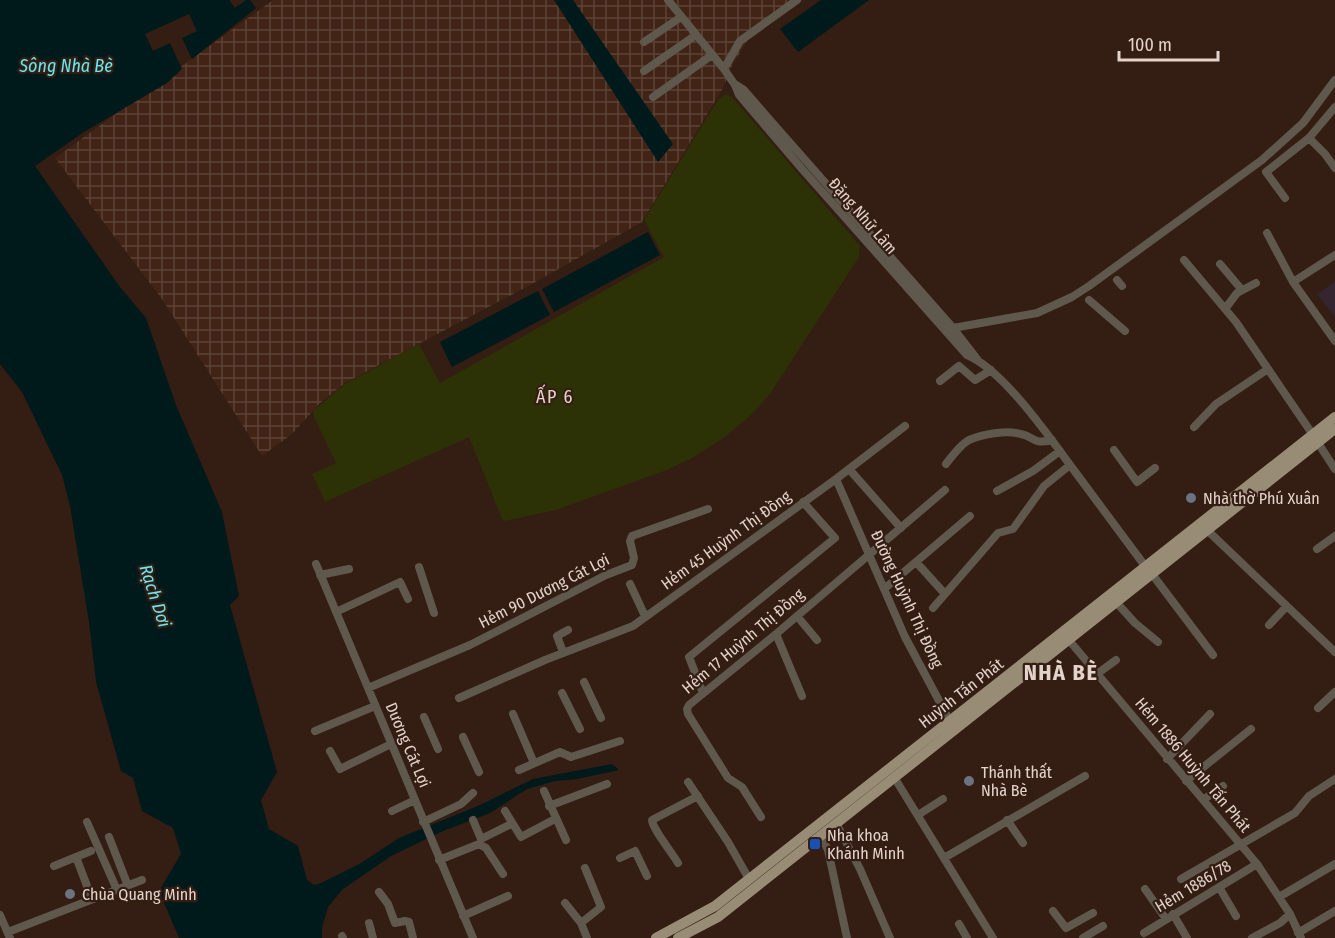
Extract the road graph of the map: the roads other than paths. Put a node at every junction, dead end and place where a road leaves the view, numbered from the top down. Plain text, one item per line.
1 (668, 0) edge
2 (797, 0) edge
3 (681, 17) junction
4 (696, 35) junction
5 (644, 42) dead end
6 (712, 56) junction
7 (724, 69) junction
8 (644, 71) dead end
9 (1335, 80) edge
10 (735, 85) junction
11 (652, 97) dead end
12 (1335, 107) edge
13 (1309, 138) junction
14 (1335, 168) edge
15 (1285, 198) dead end
16 (1267, 233) dead end
17 (1335, 255) edge
18 (1184, 260) dead end
19 (1220, 264) dead end
20 (1293, 282) junction
21 (1256, 283) dead end
22 (1242, 290) junction
23 (1092, 303) dead end
24 (1226, 309) junction
25 (953, 328) junction
26 (1125, 331) dead end
27 (1335, 341) edge
28 (977, 360) junction
29 (1268, 369) junction
30 (991, 370) junction
31 (940, 381) dead end
32 (1335, 417) edge
33 (904, 426) dead end
34 (1194, 427) dead end
35 (1335, 429) edge
36 (1315, 439) junction
37 (1052, 441) junction
38 (1114, 450) dead end
39 (1060, 451) junction
40 (946, 464) dead end
41 (1070, 465) junction
42 (1155, 468) dead end
43 (849, 469) junction
44 (1335, 469) edge
45 (836, 479) junction
46 (945, 490) dead end
47 (997, 491) dead end
48 (803, 502) junction
49 (708, 509) dead end
50 (970, 516) dead end
51 (901, 528) junction
52 (1206, 530) junction
53 (1335, 536) edge
54 (1317, 549) dead end
55 (869, 555) junction
56 (917, 563) junction
57 (316, 564) dead end
58 (419, 567) dead end
59 (349, 569) dead end
60 (1149, 570) junction
61 (320, 575) junction
62 (630, 584) dead end
63 (884, 589) junction
64 (945, 594) junction
65 (408, 599) dead end
66 (1116, 602) junction
67 (1286, 607) junction
68 (933, 608) dead end
69 (336, 612) junction
70 (434, 613) dead end
71 (645, 616) junction
72 (797, 616) junction
73 (1269, 625) dead end
74 (568, 630) dead end
75 (776, 634) junction
76 (1068, 639) junction
77 (817, 640) dead end
78 (1158, 642) dead end
79 (1334, 649) edge
80 (563, 652) junction
81 (1213, 655) dead end
82 (1116, 660) dead end
83 (1097, 674) junction
84 (584, 682) dead end
85 (368, 688) junction
86 (1335, 692) edge
87 (562, 693) dead end
88 (703, 693) junction
89 (802, 696) dead end
90 (459, 698) dead end
91 (375, 706) junction
92 (1318, 708) dead end
93 (513, 714) dead end
94 (1210, 714) dead end
95 (424, 717) dead end
96 (601, 718) dead end
97 (952, 725) junction
98 (580, 729) dead end
99 (1251, 729) dead end
100 (315, 730) dead end
101 (464, 737) dead end
102 (620, 741) dead end
103 (391, 744) junction
104 (438, 749) dead end
105 (330, 751) dead end
106 (1167, 759) junction
107 (534, 763) junction
108 (519, 770) dead end
109 (479, 772) dead end
110 (894, 777) junction
111 (1084, 777) dead end
112 (1335, 779) edge
113 (1186, 781) junction
114 (688, 782) dead end
115 (607, 784) dead end
116 (1223, 786) dead end
117 (544, 791) dead end
118 (472, 794) dead end
119 (698, 796) junction
120 (943, 799) dead end
121 (414, 800) junction
122 (1203, 800) junction
123 (549, 806) junction
124 (392, 811) dead end
125 (505, 811) dead end
126 (918, 815) junction
127 (761, 818) dead end
128 (555, 819) junction
129 (473, 820) dead end
130 (1007, 820) junction
131 (87, 822) dead end
132 (424, 823) junction
133 (836, 823) junction
134 (511, 824) junction
135 (821, 836) junction
136 (109, 837) dead end
137 (566, 840) dead end
138 (1023, 843) dead end
139 (1240, 845) junction
140 (91, 851) dead end
141 (76, 857) junction
142 (620, 858) dead end
143 (944, 858) junction
144 (439, 860) junction
145 (678, 863) dead end
146 (1257, 864) junction
147 (1335, 864) edge
148 (54, 866) dead end
149 (585, 868) dead end
150 (503, 874) dead end
151 (646, 876) dead end
152 (749, 879) junction
153 (1181, 879) dead end
154 (142, 880) dead end
155 (128, 886) junction
156 (1219, 887) junction
157 (1145, 889) dead end
158 (117, 890) junction
159 (379, 892) dead end
160 (508, 896) dead end
161 (1279, 897) junction
162 (92, 899) junction
163 (565, 903) dead end
164 (1053, 911) dead end
165 (1335, 911) edge
166 (1093, 913) dead end
167 (1290, 914) junction
168 (0, 915) edge
169 (463, 916) junction
170 (1236, 916) dead end
171 (1169, 917) junction
172 (369, 923) dead end
173 (581, 923) junction
174 (959, 924) dead end
175 (1103, 926) dead end
176 (1144, 933) dead end
177 (9, 935) edge
178 (676, 935) edge
179 (1300, 936) edge
180 (1184, 937) edge
181 (373, 938) edge
182 (413, 938) edge
183 (472, 938) edge
184 (587, 938) edge
185 (656, 938) edge
186 (847, 938) edge
187 (890, 938) edge
188 (967, 938) edge
189 (993, 938) edge
190 (1083, 938) edge
191 (1252, 938) edge

1 - 3 street, Đặng Nhữ Lâm
2 - 7 street
3 - 4 street, Đặng Nhữ Lâm
3 - 5 street
4 - 6 street, Đặng Nhữ Lâm
4 - 8 street
6 - 7 street, Đặng Nhữ Lâm
6 - 11 street
7 - 10 street, Đặng Nhữ Lâm
9 - 25 street
10 - 25 street, Đặng Nhữ Lâm
10 - 28 street, Đặng Nhữ Lâm
12 - 13 street
13 - 14 street
13 - 15 street
16 - 20 street
17 - 20 street
18 - 24 street
19 - 22 street
20 - 27 street
21 - 22 street
22 - 24 street
23 - 26 street
24 - 29 street
25 - 28 street, Đặng Nhữ Lâm
28 - 30 street, Đặng Nhữ Lâm
29 - 34 street
29 - 36 street
30 - 31 street
30 - 37 street, Đặng Nhữ Lâm
32 - 36 main road, Huỳnh Tấn Phát
33 - 43 street, Hẻm 45 Huỳnh Thị Đồng
35 - 36 main road, Huỳnh Tấn Phát
36 - 44 street
36 - 52 main road, Huỳnh Tấn Phát
36 - 60 main road, Huỳnh Tấn Phát
37 - 39 street, Đặng Nhữ Lâm
37 - 40 street
38 - 42 street
39 - 41 street, Đặng Nhữ Lâm
39 - 47 street
41 - 60 street, Đặng Nhữ Lâm
41 - 64 street
43 - 45 street, Hẻm 45 Huỳnh Thị Đồng
43 - 51 street
45 - 48 street, Hẻm 45 Huỳnh Thị Đồng
45 - 55 street, Đường Huỳnh Thị Đồng
46 - 51 street, Hẻm 17 Huỳnh Thị Đồng
48 - 71 street, Hẻm 45 Huỳnh Thị Đồng
48 - 88 street
49 - 85 street, Hẻm 90 Dương Cát Lợi
50 - 56 street
51 - 55 street, Hẻm 17 Huỳnh Thị Đồng
52 - 60 main road, Huỳnh Tấn Phát
52 - 67 street
53 - 54 street
55 - 63 street, Đường Huỳnh Thị Đồng
55 - 72 street, Hẻm 17 Huỳnh Thị Đồng
56 - 63 street
56 - 64 street
57 - 61 street, Dương Cát Lợi
58 - 70 street
59 - 61 street
60 - 66 main road, Huỳnh Tấn Phát
60 - 81 street, Đặng Nhữ Lâm
60 - 97 main road, Huỳnh Tấn Phát
61 - 69 street, Dương Cát Lợi
62 - 71 street
63 - 97 street, Đường Huỳnh Thị Đồng
64 - 68 street
65 - 69 street
66 - 76 main road, Huỳnh Tấn Phát
66 - 78 street
67 - 73 street
67 - 79 street
69 - 85 street, Dương Cát Lợi
71 - 80 street, Hẻm 45 Huỳnh Thị Đồng
72 - 75 street, Hẻm 17 Huỳnh Thị Đồng
72 - 77 street
74 - 80 street
75 - 88 street, Hẻm 17 Huỳnh Thị Đồng
75 - 89 street
76 - 83 street, Hẻm 1886 Huỳnh Tấn Phát
76 - 97 main road, Huỳnh Tấn Phát
80 - 90 street, Hẻm 45 Huỳnh Thị Đồng
82 - 83 street
83 - 106 street, Hẻm 1886 Huỳnh Tấn Phát
84 - 96 street
85 - 91 street, Dương Cát Lợi
86 - 92 street
87 - 98 street
88 - 127 street, Hẻm 17 Huỳnh Thị Đồng
91 - 100 street
91 - 103 street, Dương Cát Lợi
93 - 107 street
94 - 106 street
95 - 104 street
97 - 110 main road, Huỳnh Tấn Phát
97 - 152 main road, Huỳnh Tấn Phát
99 - 113 street
101 - 109 street
102 - 107 street
103 - 105 street
103 - 121 street, Dương Cát Lợi
106 - 113 street, Hẻm 1886 Huỳnh Tấn Phát
107 - 108 street
110 - 126 street
110 - 133 main road, Huỳnh Tấn Phát
111 - 130 street
112 - 139 street
113 - 122 street, Hẻm 1886 Huỳnh Tấn Phát
114 - 119 street
115 - 123 street
116 - 122 street
117 - 123 street
118 - 132 street
119 - 145 street
119 - 152 street
120 - 126 street
121 - 124 street
121 - 132 street, Dương Cát Lợi
122 - 139 street, Hẻm 1886 Huỳnh Tấn Phát
123 - 128 street
125 - 134 street
126 - 143 street
128 - 134 street
128 - 137 street
129 - 134 street
130 - 138 street
130 - 143 street
131 - 158 street
132 - 144 street, Dương Cát Lợi
133 - 135 main road, Huỳnh Tấn Phát
133 - 187 street
135 - 178 main road, Huỳnh Tấn Phát
135 - 186 street
136 - 155 street
139 - 146 street, Hẻm 1886 Huỳnh Tấn Phát
139 - 153 street
140 - 141 street
141 - 148 street
141 - 162 street
142 - 151 street
143 - 189 street
144 - 150 street
144 - 169 street, Dương Cát Lợi
146 - 156 street, Hẻm 1886/78
146 - 161 street, Hẻm 1886 Huỳnh Tấn Phát
147 - 161 street
149 - 173 street
152 - 178 main road, Huỳnh Tấn Phát
154 - 155 street
155 - 158 street
156 - 170 street
156 - 171 street, Hẻm 1886/78
157 - 171 street
158 - 162 street
159 - 182 street
160 - 169 street
161 - 167 street, Hẻm 1886 Huỳnh Tấn Phát
162 - 177 street
163 - 173 street
164 - 166 street
165 - 179 street
167 - 179 street, Hẻm 1886 Huỳnh Tấn Phát
167 - 191 street
168 - 177 street
169 - 183 street, Dương Cát Lợi
171 - 176 street, Hẻm 1886/78
171 - 180 street
172 - 181 street
173 - 184 street
174 - 188 street
175 - 190 street
178 - 185 main road, Huỳnh Tấn Phát

